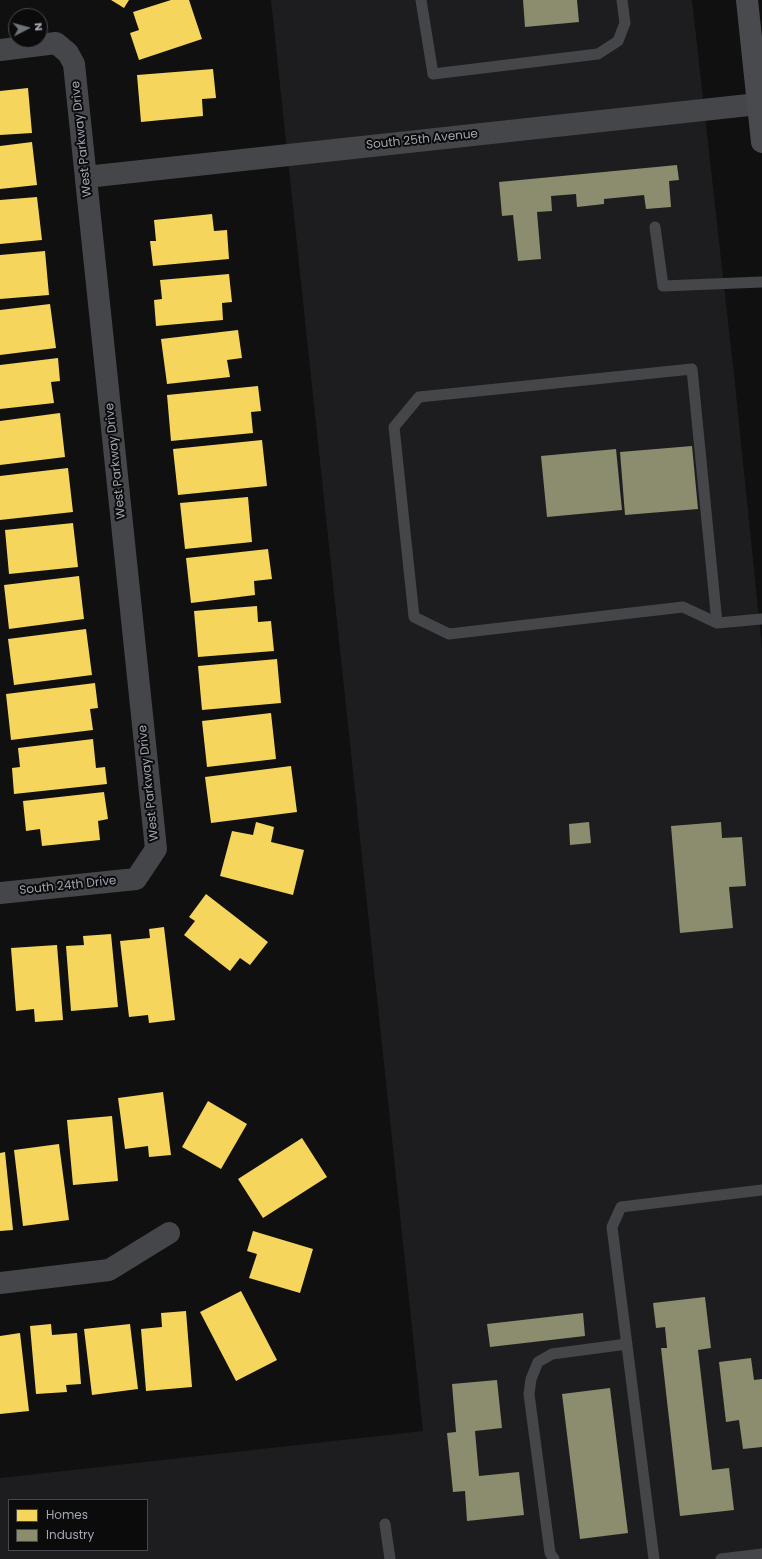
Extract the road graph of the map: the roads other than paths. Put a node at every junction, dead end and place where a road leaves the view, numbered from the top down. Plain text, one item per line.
1 (421, 0) edge
2 (622, 0) edge
3 (747, 0) edge
4 (0, 50) edge
5 (759, 94) edge
6 (762, 142) edge
7 (86, 178) junction
8 (655, 226) dead end
9 (762, 282) edge
10 (762, 619) edge
11 (717, 623) junction
12 (136, 879) joint
13 (0, 893) edge
14 (762, 1190) edge
15 (169, 1233) dead end
16 (0, 1283) edge
17 (627, 1344) junction
18 (385, 1524) dead end
19 (762, 1554) edge
20 (390, 1559) edge
21 (554, 1559) edge
22 (654, 1559) edge
23 (721, 1559) edge

1 - 2 lane
3 - 5 main road
4 - 7 street, West Parkway Drive
5 - 6 main road
5 - 7 street, South 25th Avenue
7 - 12 street, West Parkway Drive
8 - 9 lane
10 - 11 lane
11 - 11 lane
12 - 13 street, South 24th Drive
14 - 17 lane
15 - 16 street
17 - 21 lane
17 - 22 lane
18 - 20 lane
19 - 23 lane

